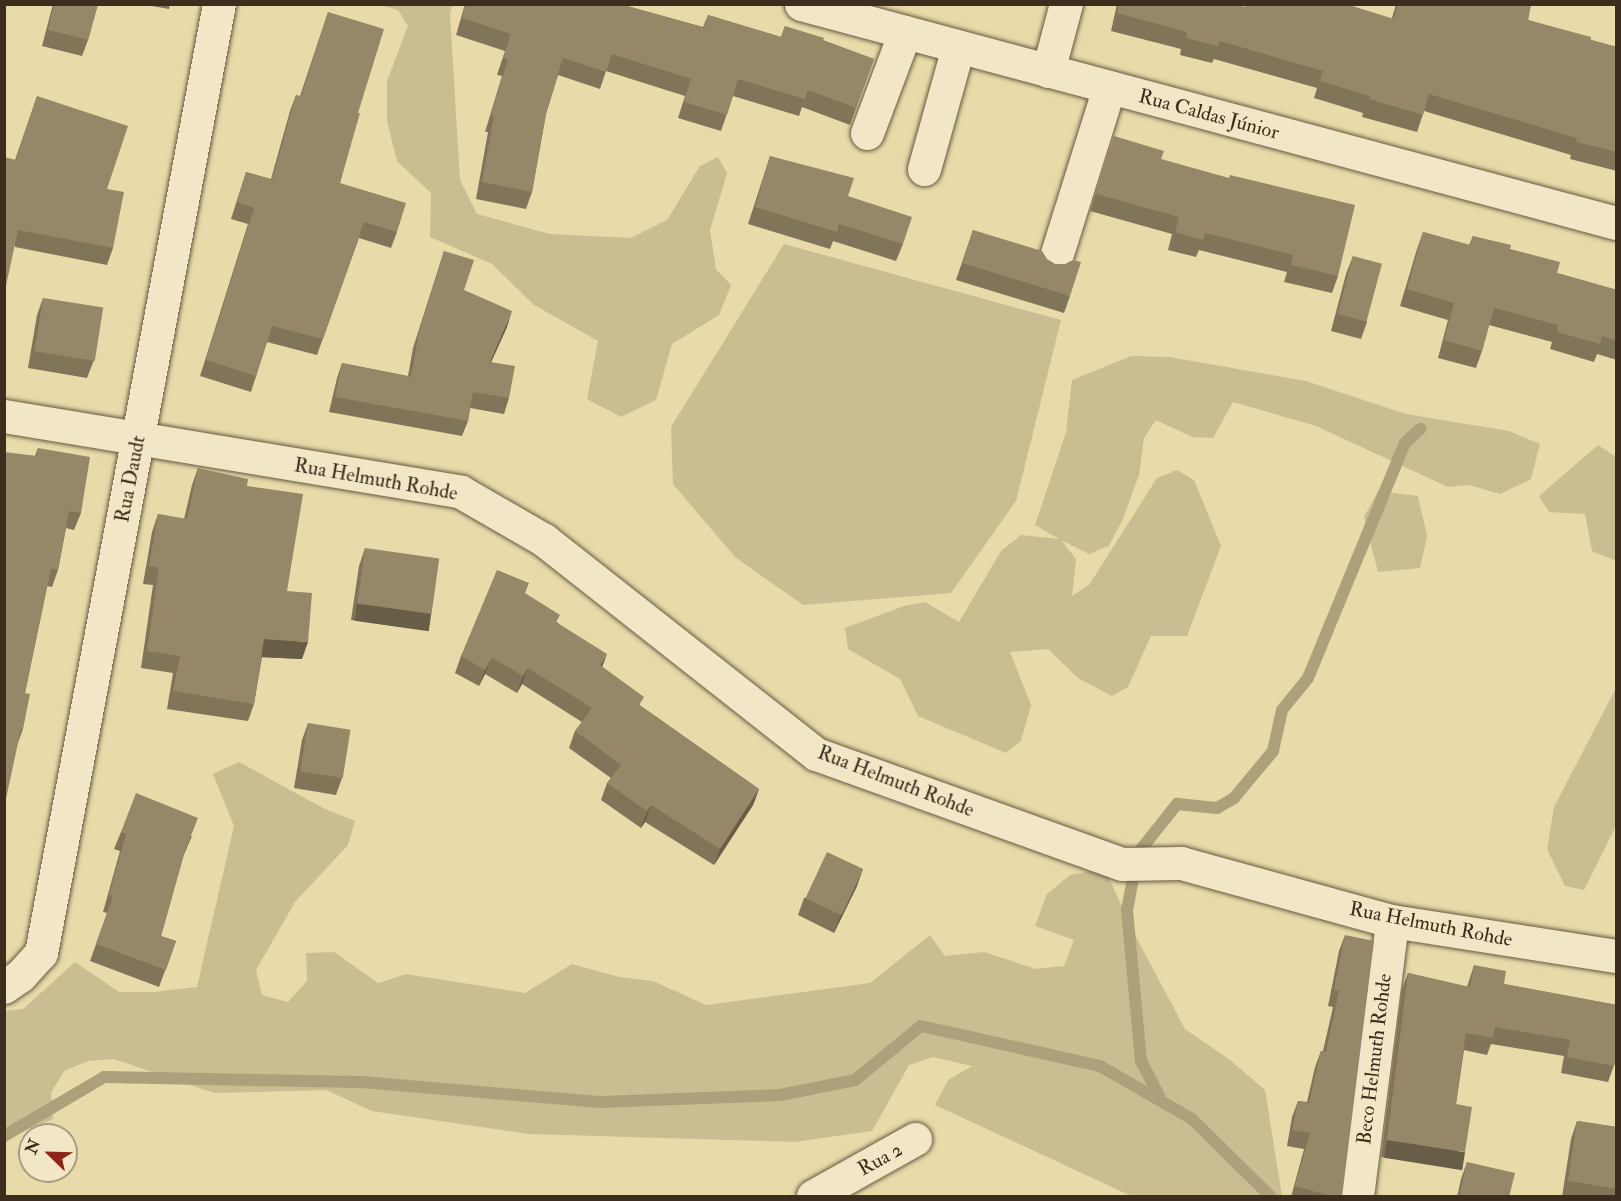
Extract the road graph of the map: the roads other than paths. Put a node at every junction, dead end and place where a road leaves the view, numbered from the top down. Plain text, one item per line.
1 (219, 4) edge
2 (801, 4) edge
3 (1066, 4) edge
4 (905, 32) junction
5 (958, 47) junction
6 (1048, 71) junction
7 (1109, 87) junction
8 (867, 133) dead end
9 (924, 169) dead end
10 (1617, 223) edge
11 (1054, 263) edge
12 (4, 416) edge
13 (137, 437) junction
14 (1392, 921) junction
15 (1617, 956) edge
16 (4, 987) edge
17 (915, 1139) dead end
18 (813, 1197) edge
19 (1357, 1197) edge

1 - 13 street, Rua Daudt
2 - 4 street, Rua Caldas Júnior
3 - 6 street
4 - 5 street, Rua Caldas Júnior
4 - 8 street
5 - 6 street, Rua Caldas Júnior
5 - 9 street
6 - 7 street, Rua Caldas Júnior
7 - 10 street, Rua Caldas Júnior
7 - 11 street
12 - 13 street, Rua Helmuth Rohde
13 - 14 street, Rua Helmuth Rohde
13 - 16 street, Rua Daudt
14 - 15 street, Rua Helmuth Rohde
14 - 19 street, Beco Helmuth Rohde
17 - 18 street, Rua 2

